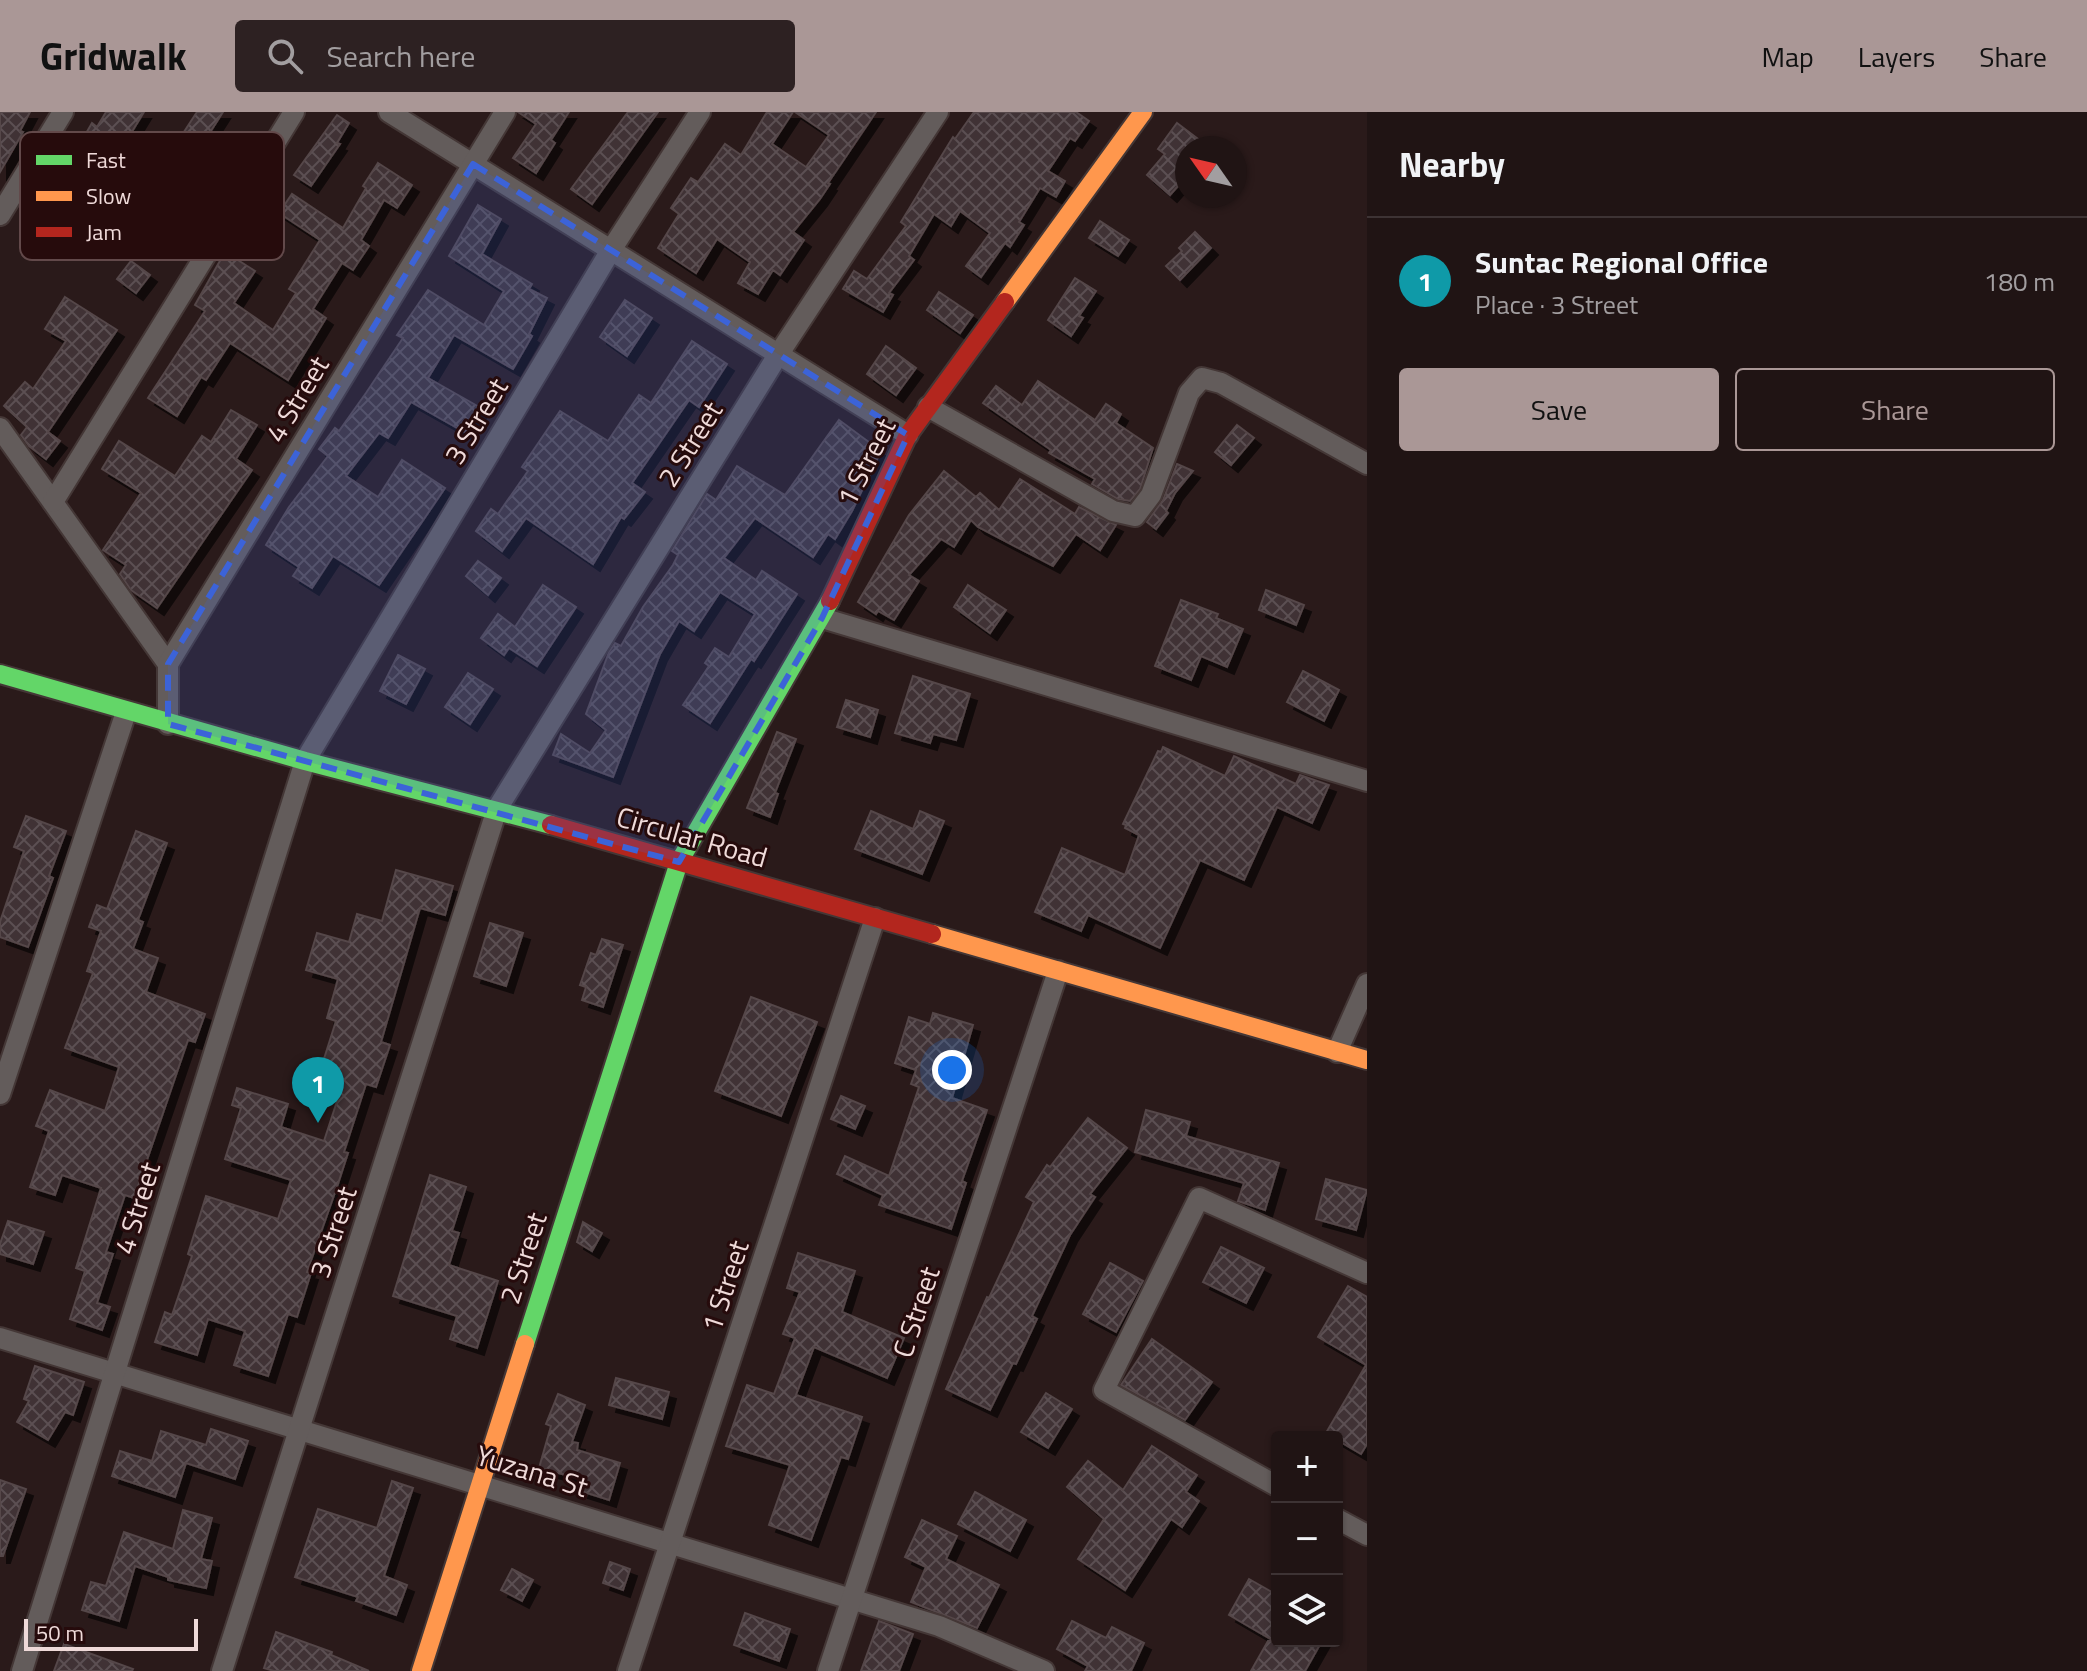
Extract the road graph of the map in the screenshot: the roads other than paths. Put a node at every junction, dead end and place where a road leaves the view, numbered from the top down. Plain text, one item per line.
1 (63, 112) edge
2 (294, 112) edge
3 (389, 112) edge
4 (505, 112) edge
5 (700, 112) edge
6 (938, 112) edge
7 (1143, 112) edge
8 (51, 132) edge
9 (282, 132) edge
10 (473, 164) junction
11 (20, 182) edge
12 (0, 215) edge
13 (611, 250) junction
14 (203, 260) edge
15 (778, 355) junction
16 (928, 407) junction
17 (0, 428) edge
18 (908, 435) junction
19 (1367, 464) edge
20 (53, 502) junction
21 (822, 618) junction
22 (168, 664) junction
23 (0, 674) edge
24 (126, 712) junction
25 (168, 724) junction
26 (305, 761) junction
27 (1367, 781) edge
28 (497, 809) junction
29 (679, 862) junction
30 (875, 918) junction
31 (1058, 971) junction
32 (1367, 984) edge
33 (1337, 1052) junction
34 (1367, 1060) edge
35 (0, 1094) edge
36 (1367, 1273) edge
37 (0, 1338) edge
38 (115, 1373) junction
39 (299, 1429) junction
40 (1271, 1483) edge
41 (479, 1484) junction
42 (1343, 1522) edge
43 (1367, 1535) edge
44 (670, 1543) junction
45 (851, 1598) junction
46 (22, 1671) edge
47 (222, 1671) edge
48 (421, 1671) edge
49 (628, 1671) edge
50 (828, 1671) edge
51 (1044, 1671) edge

1 - 8 street
2 - 9 street
3 - 10 street
4 - 10 street, 4 Street
5 - 13 street, 3 Street
6 - 15 street, 2 Street
7 - 16 street, 1 Street
10 - 13 street
10 - 22 street, 4 Street
11 - 12 street
13 - 15 street
13 - 26 street, 3 Street
14 - 20 street
15 - 18 street
15 - 28 street, 2 Street
16 - 18 street, 1 Street
16 - 19 street
17 - 20 street
18 - 21 street, 1 Street
20 - 22 street
21 - 27 street
21 - 29 street, 1 Street
22 - 25 street
23 - 24 street, Circular Road
24 - 25 street, Circular Road
24 - 35 street
25 - 26 street, Circular Road
26 - 28 street, Circular Road
26 - 38 street, 4 Street
28 - 29 street, Circular Road
28 - 39 street, 3 Street
29 - 30 street, Circular Road
29 - 41 street, 2 Street
30 - 31 street, Circular Road
30 - 44 street, 1 Street
31 - 33 street, Circular Road
31 - 45 street, C Street
32 - 33 street
33 - 34 street, Circular Road
36 - 40 street
37 - 38 street, Yuzana St
38 - 39 street, Yuzana St
38 - 46 street, 4 Street
39 - 41 street, Yuzana St
39 - 47 street, 3 Street
41 - 44 street, Yuzana St
41 - 48 street, 2 Street
42 - 43 street
44 - 45 street, Yuzana St
44 - 49 street, 1 Street
45 - 50 street, C Street
45 - 51 street, Yuzana St

